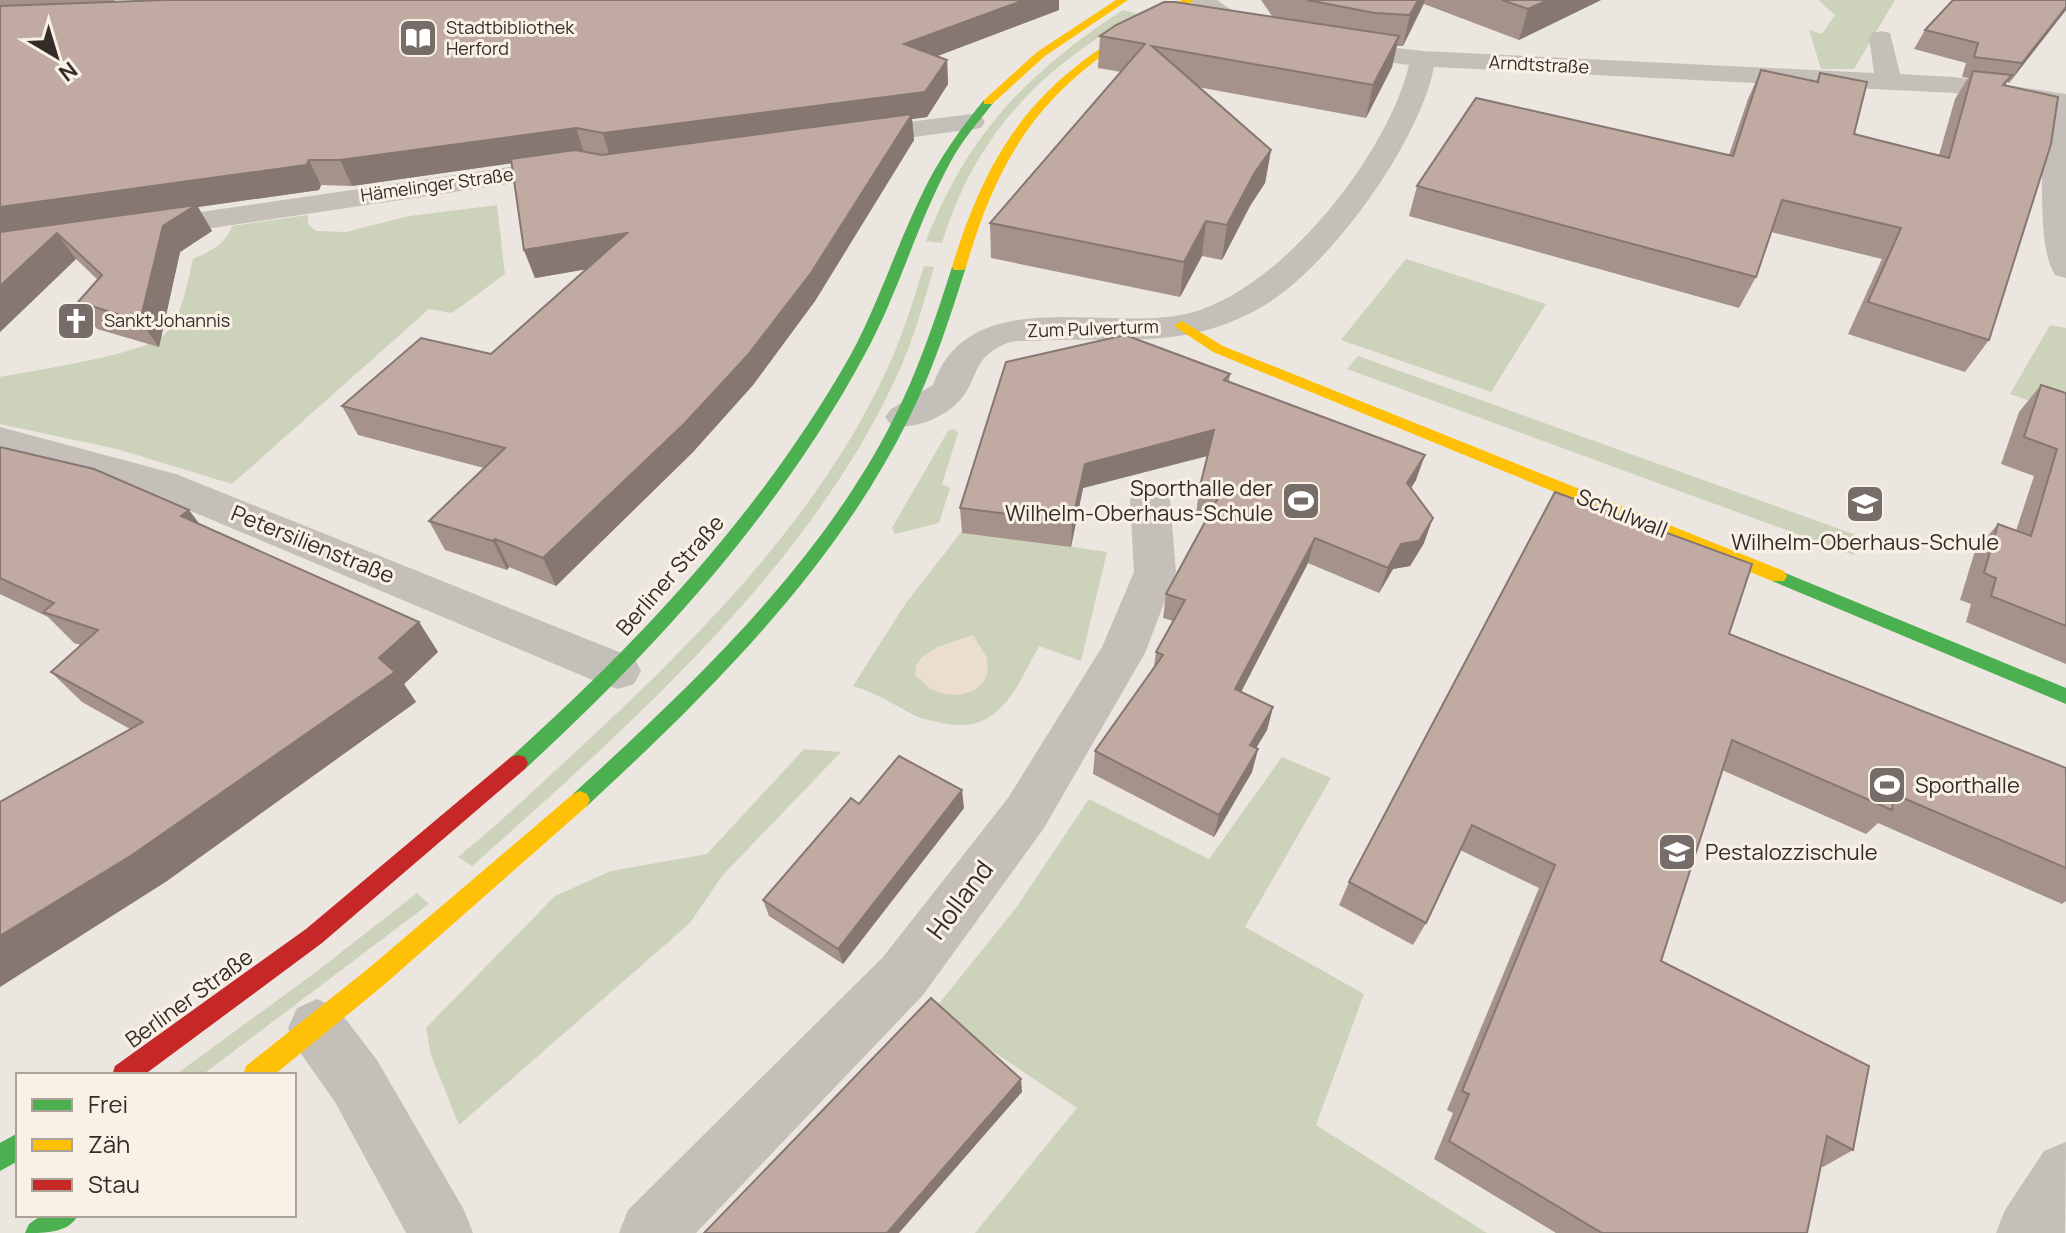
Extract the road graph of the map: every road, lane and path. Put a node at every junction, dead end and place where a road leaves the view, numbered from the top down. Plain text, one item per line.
1 (1123, 0) edge
2 (1189, 0) edge
3 (1201, 0) edge
4 (1881, 38) dead end
5 (1423, 59) junction
6 (1889, 83) junction
7 (2062, 101) edge
8 (971, 122) junction
9 (824, 141) edge
10 (597, 168) edge
11 (115, 233) edge
12 (2066, 268) edge
13 (1182, 325) junction
14 (904, 417) junction
15 (5, 445) edge
16 (1150, 500) dead end
17 (618, 671) junction
18 (2066, 696) edge
19 (317, 1028) junction
20 (127, 1073) edge
21 (258, 1073) edge
22 (2066, 1173) edge
23 (62, 1217) edge
24 (38, 1233) edge
25 (441, 1233) edge
26 (651, 1233) edge
27 (2028, 1233) edge

1 - 8 main road, Berliner Straße
2 - 14 main road
3 - 5 street, Arndtstraße
4 - 6 street
5 - 6 street, Arndtstraße
5 - 13 street, Zum Pulverturm
6 - 7 street, Arndtstraße
7 - 12 street
8 - 9 street
8 - 17 main road, Berliner Straße
10 - 11 street, Hämelinger Straße
13 - 14 street, Zum Pulverturm
13 - 18 main road, Schulwall
14 - 19 main road
15 - 17 street, Petersilienstraße
16 - 26 street, Holland
17 - 20 main road, Berliner Straße
19 - 21 main road
19 - 25 street
22 - 27 street
23 - 24 main road

